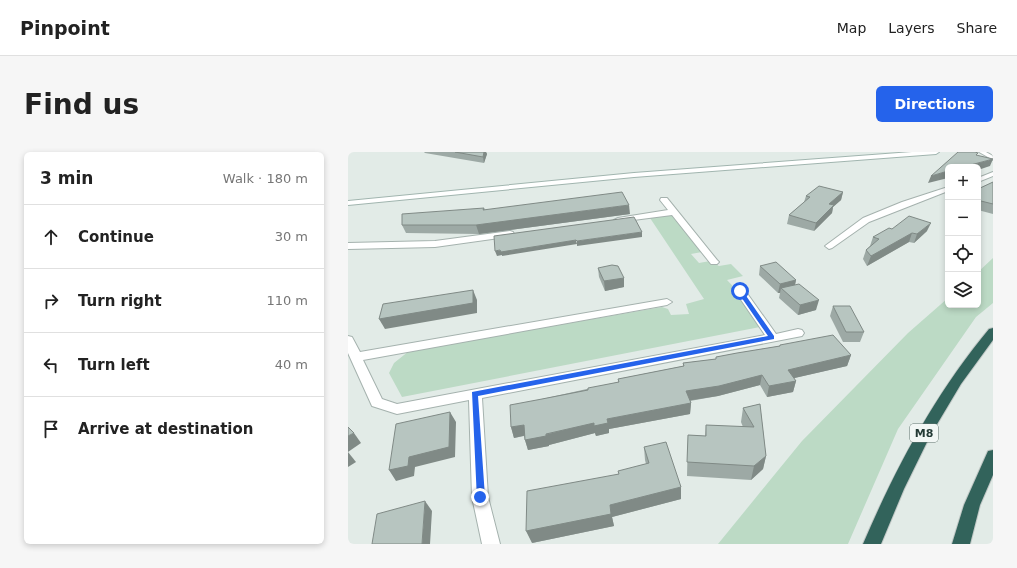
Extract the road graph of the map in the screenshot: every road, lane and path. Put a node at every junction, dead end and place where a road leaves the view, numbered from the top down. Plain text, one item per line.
1 (936, 152) edge
2 (982, 152) edge
3 (993, 158) edge
4 (993, 174) edge
5 (981, 179) edge
6 (945, 190) edge
7 (664, 200) dead end
8 (348, 203) edge
9 (674, 212) junction
10 (612, 220) edge
11 (520, 232) edge
12 (348, 246) edge
13 (829, 246) dead end
14 (714, 262) dead end
15 (740, 291) dead end
16 (667, 302) dead end
17 (993, 332) edge
18 (798, 333) dead end
19 (772, 337) junction
20 (348, 340) edge
21 (356, 357) junction
22 (475, 394) junction
23 (993, 456) edge
24 (491, 544) edge
25 (872, 544) edge
26 (961, 544) edge

1 - 8 street
2 - 3 street
4 - 5 street
6 - 13 street
7 - 9 street
9 - 10 street
9 - 14 street
11 - 12 street
15 - 19 street
16 - 21 street
17 - 25 highway, M8
18 - 19 street
19 - 22 street
20 - 21 street
21 - 22 street
22 - 24 street
23 - 26 highway

